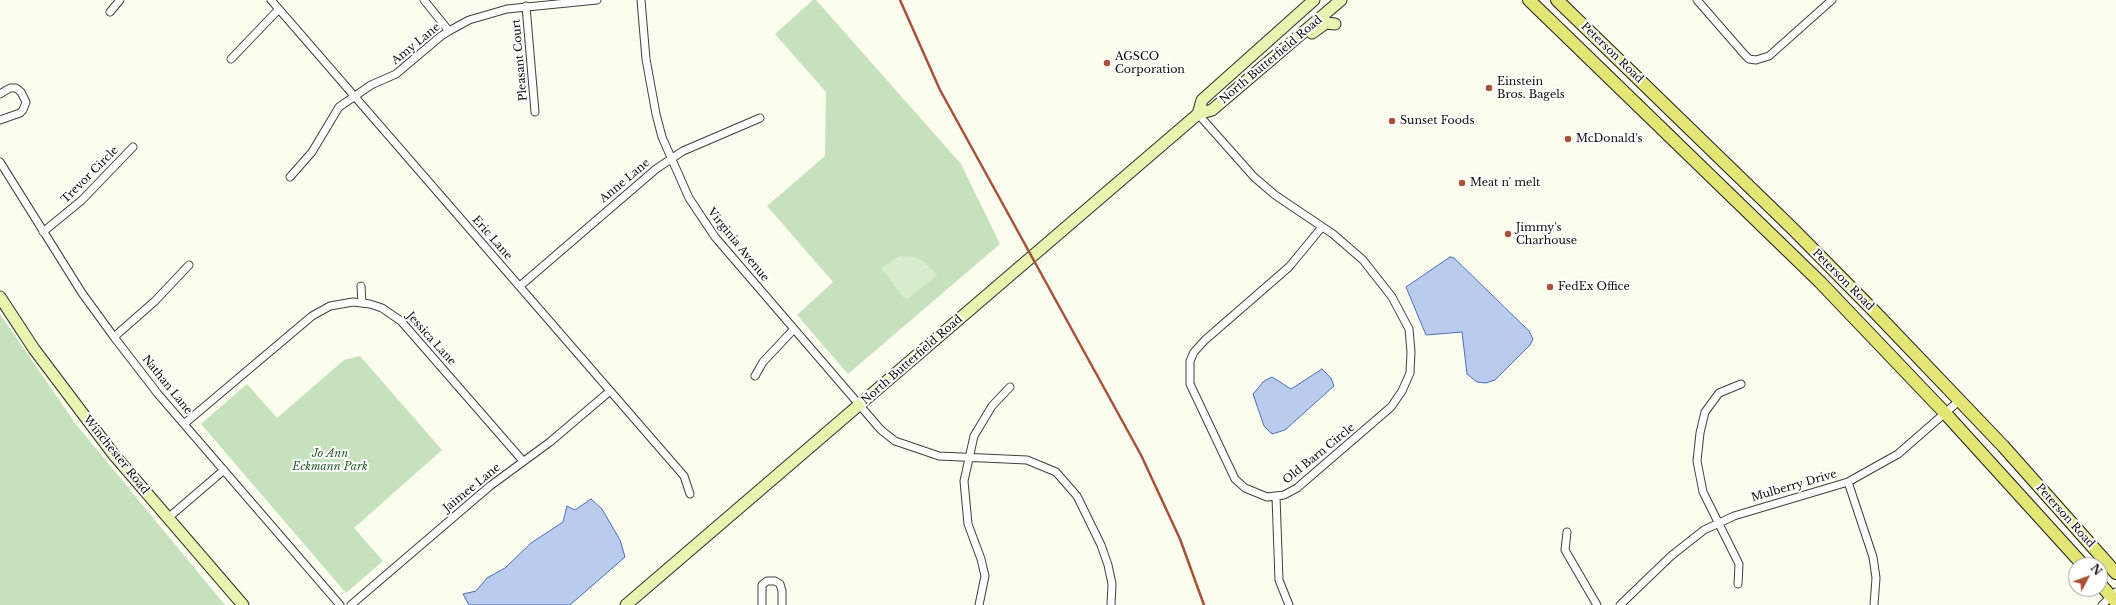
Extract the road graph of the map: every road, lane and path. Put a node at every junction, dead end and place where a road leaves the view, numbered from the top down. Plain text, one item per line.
1 (120, 0) edge
2 (271, 0) edge
3 (424, 0) edge
4 (596, 0) edge
5 (641, 0) edge
6 (1314, 0) edge
7 (1341, 0) edge
8 (1529, 0) edge
9 (1557, 0) edge
10 (1698, 0) edge
11 (1832, 0) edge
12 (526, 6) junction
13 (1332, 8) junction
14 (280, 10) junction
15 (110, 12) dead end
16 (1300, 12) junction
17 (1335, 24) dead end
18 (450, 31) junction
19 (231, 59) dead end
20 (1254, 74) junction
21 (0, 94) edge
22 (354, 95) junction
23 (535, 112) dead end
24 (1198, 114) junction
25 (760, 118) dead end
26 (0, 120) edge
27 (133, 147) dead end
28 (671, 159) junction
29 (0, 162) edge
30 (290, 177) dead end
31 (1322, 227) junction
32 (43, 232) junction
33 (188, 265) dead end
34 (361, 286) dead end
35 (520, 286) junction
36 (0, 297) edge
37 (362, 303) junction
38 (794, 329) junction
39 (114, 337) junction
40 (755, 376) dead end
41 (1740, 384) dead end
42 (1010, 387) dead end
43 (610, 390) junction
44 (1960, 400) junction
45 (860, 405) junction
46 (1945, 413) junction
47 (184, 424) junction
48 (968, 457) junction
49 (523, 461) junction
50 (224, 470) junction
51 (1848, 482) junction
52 (690, 494) dead end
53 (1276, 497) junction
54 (168, 518) junction
55 (1718, 523) junction
56 (1567, 532) dead end
57 (2077, 557) edge
58 (2116, 573) edge
59 (1738, 584) dead end
60 (2115, 597) edge
61 (243, 605) edge
62 (340, 605) edge
63 (351, 605) edge
64 (626, 605) edge
65 (762, 605) edge
66 (782, 605) edge
67 (979, 605) edge
68 (1111, 605) edge
69 (1289, 605) edge
70 (1597, 605) edge
71 (1620, 605) edge
72 (1874, 605) edge
73 (2102, 605) edge

1 - 15 street
2 - 14 street, Eric Lane
3 - 18 street
4 - 12 street, Amy Lane
5 - 28 street, Virginia Avenue
6 - 16 main road, North Butterfield Road
7 - 13 main road, North Butterfield Road
8 - 46 main road, Peterson Road
9 - 44 main road, Peterson Road
10 - 11 street
12 - 18 street, Amy Lane
12 - 23 street, Pleasant Court
13 - 16 main road
13 - 20 main road, North Butterfield Road
14 - 19 street
14 - 22 street, Eric Lane
16 - 24 main road, North Butterfield Road
17 - 20 main road
18 - 22 street, Amy Lane
20 - 24 main road, North Butterfield Road
21 - 26 street
22 - 30 street, Amy Lane
22 - 35 street, Eric Lane
24 - 31 street, Old Barn Circle
24 - 45 main road, North Butterfield Road
25 - 28 street, Anne Lane
27 - 32 street, Trevor Circle
28 - 35 street, Anne Lane
28 - 38 street, Virginia Avenue
29 - 32 street, Nathan Lane
31 - 53 street, Old Barn Circle
31 - 53 street, Old Barn Circle
32 - 39 street, Nathan Lane
33 - 39 street
34 - 37 street
35 - 43 street, Eric Lane
36 - 54 main road, Winchester Road
37 - 47 street, Jessica Lane
37 - 49 street, Jessica Lane
38 - 40 street
38 - 45 street, Virginia Avenue
39 - 47 street, Nathan Lane
41 - 55 street
42 - 48 street
43 - 49 street, Jaimee Lane
43 - 52 street, Eric Lane
44 - 46 street
44 - 58 main road, Peterson Road
45 - 48 street, Virginia Avenue
45 - 64 main road, North Butterfield Road
46 - 51 street
46 - 57 main road, Peterson Road
47 - 50 street, Nathan Lane
48 - 67 street
48 - 68 street, Virginia Avenue
49 - 63 street, Jaimee Lane
50 - 54 street
50 - 62 street, Nathan Lane
51 - 55 street, Mulberry Drive
51 - 72 street, Mulberry Drive
53 - 69 street
54 - 61 main road, Winchester Road
55 - 59 street
55 - 71 street, Mulberry Drive
56 - 70 street
60 - 73 street
65 - 66 street

